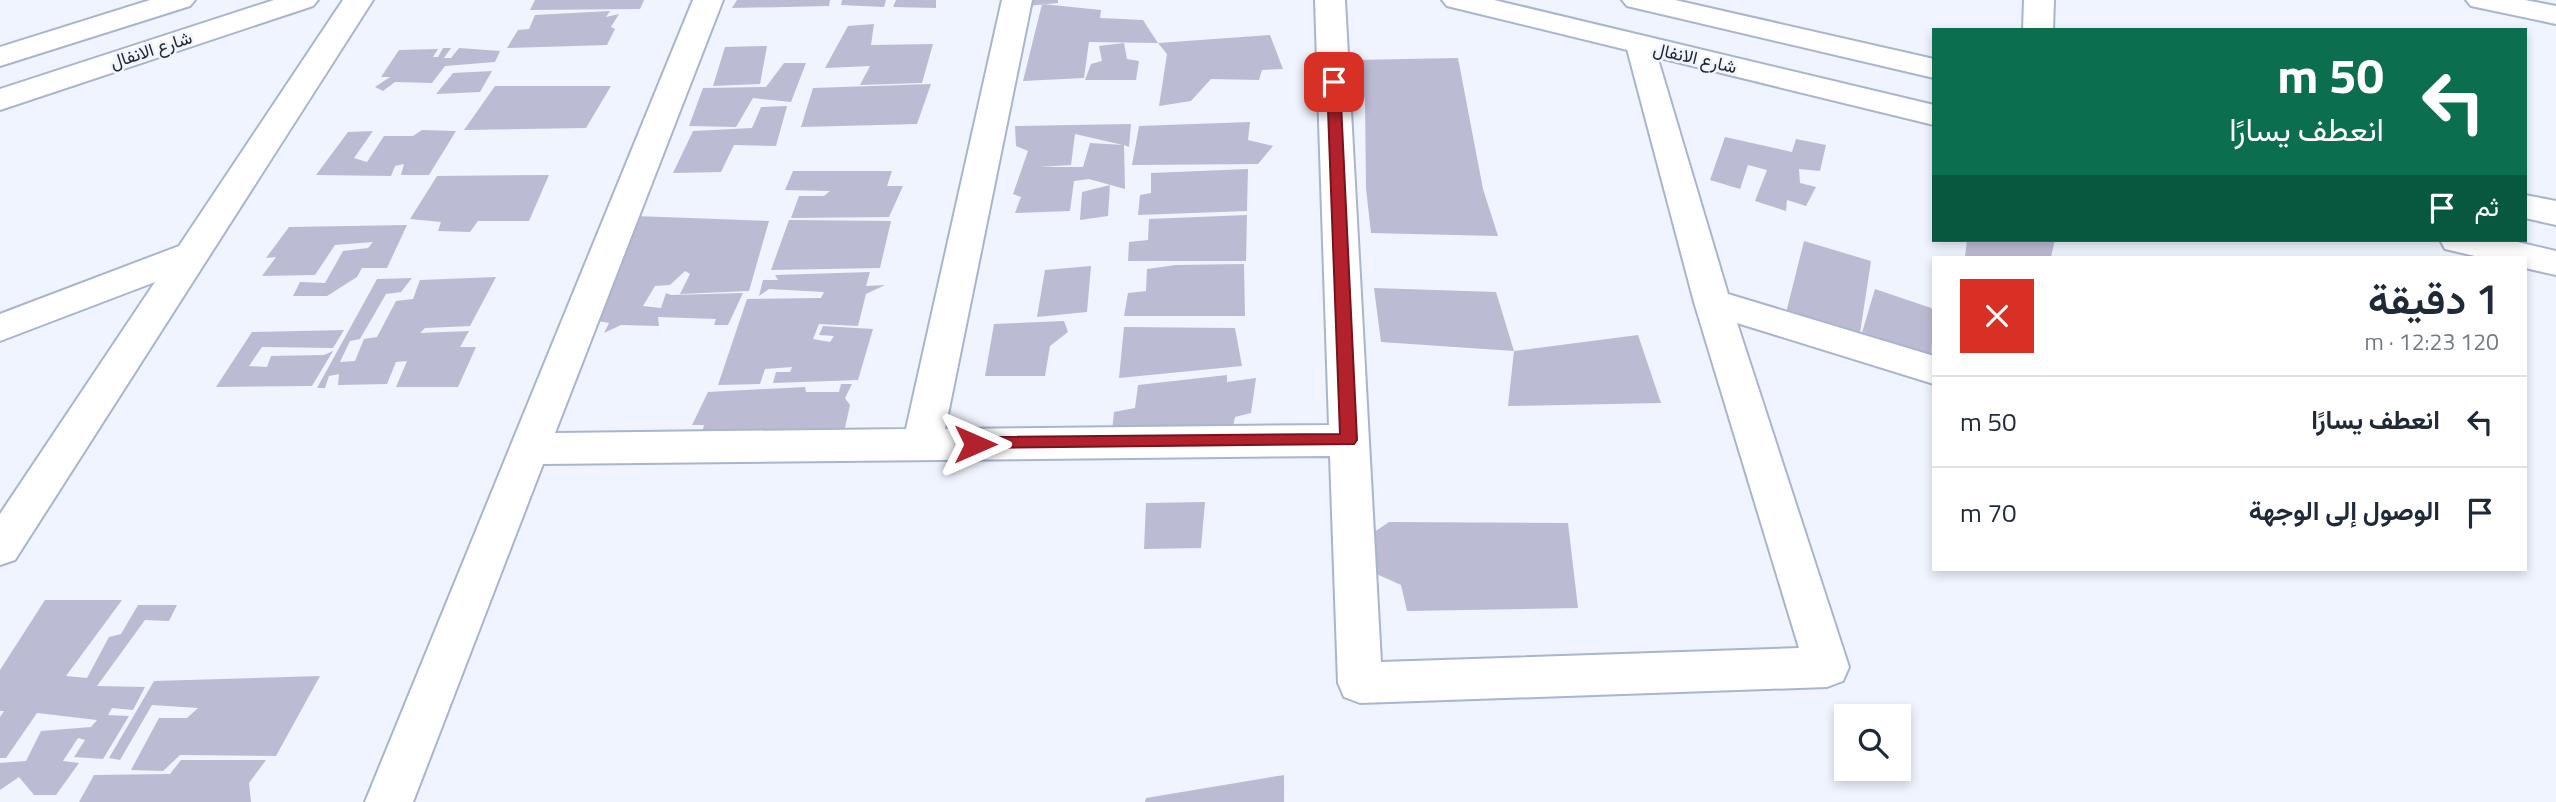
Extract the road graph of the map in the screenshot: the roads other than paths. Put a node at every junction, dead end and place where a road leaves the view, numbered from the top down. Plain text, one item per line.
1 (180, 0) edge
2 (303, 0) edge
3 (358, 0) edge
4 (708, 0) edge
5 (1017, 0) edge
6 (1330, 0) edge
7 (1457, 0) edge
8 (1593, 0) edge
9 (1637, 0) edge
10 (2039, 0) edge
11 (2481, 0) edge
12 (2556, 15) edge
13 (2038, 28) edge
14 (1580, 30) junction
15 (1641, 45) junction
16 (0, 57) edge
17 (1932, 69) edge
18 (0, 100) edge
19 (1932, 115) edge
20 (2527, 206) edge
21 (2556, 213) edge
22 (2466, 242) edge
23 (195, 253) junction
24 (2526, 256) edge
25 (2527, 256) edge
26 (2556, 263) edge
27 (1712, 302) junction
28 (0, 328) edge
29 (1932, 369) edge
30 (1348, 440) junction
31 (922, 444) junction
32 (530, 449) junction
33 (0, 548) edge
34 (389, 802) edge

1 - 16 street, شارع الانفال
2 - 18 street, شارع الانفال
3 - 23 street
4 - 32 street
5 - 31 street
6 - 30 street
7 - 14 street, شارع الانفال
8 - 14 street
9 - 17 street
10 - 13 street
11 - 12 street
14 - 15 street, شارع الانفال
15 - 19 street, شارع الانفال
15 - 27 street
20 - 21 street
22 - 24 street
23 - 28 street
23 - 33 street
25 - 26 street
27 - 29 street
27 - 30 street
30 - 31 street
31 - 32 street
32 - 34 street

